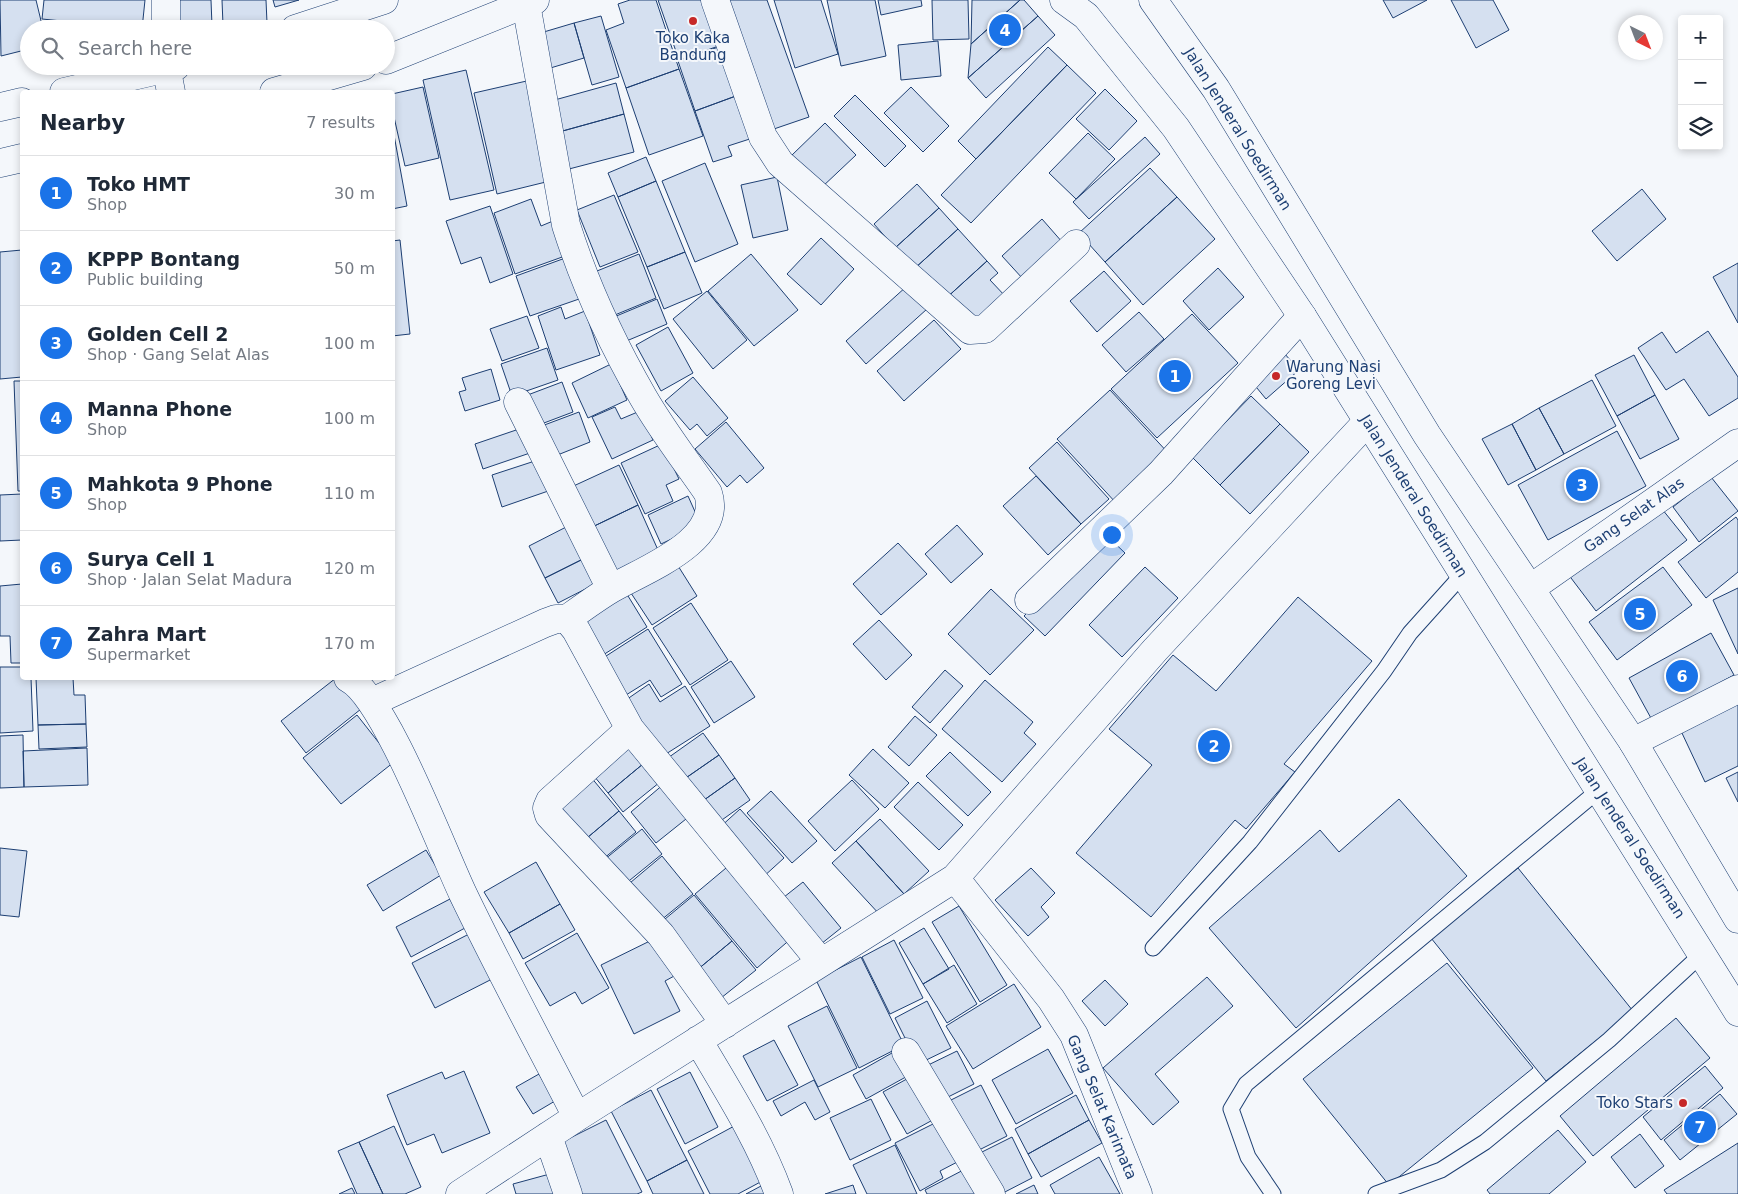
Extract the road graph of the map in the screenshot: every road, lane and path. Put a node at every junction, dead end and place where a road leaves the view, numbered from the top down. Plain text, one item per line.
1 (166, 0) edge
2 (715, 0) edge
3 (1064, 0) edge
4 (1153, 0) edge
5 (378, 1) edge
6 (530, 2) edge
7 (166, 20) edge
8 (322, 20) edge
9 (395, 56) edge
10 (164, 75) edge
11 (333, 75) edge
12 (76, 90) edge
13 (281, 90) edge
14 (20, 102) edge
15 (0, 107) edge
16 (20, 158) edge
17 (0, 163) edge
18 (1076, 244) dead end
19 (1302, 316) junction
20 (518, 402) dead end
21 (1367, 422) junction
22 (1738, 443) edge
23 (1463, 574) junction
24 (1531, 588) junction
25 (611, 589) junction
26 (1029, 600) dead end
27 (566, 620) junction
28 (351, 680) edge
29 (1738, 689) edge
30 (372, 702) junction
31 (630, 729) junction
32 (1632, 742) junction
33 (1599, 790) junction
34 (955, 878) junction
35 (1738, 919) edge
36 (1153, 948) dead end
37 (1703, 953) junction
38 (821, 962) junction
39 (1738, 1012) edge
40 (725, 1024) junction
41 (698, 1040) junction
42 (906, 1052) dead end
43 (577, 1117) junction
44 (548, 1136) junction
45 (460, 1194) edge
46 (568, 1194) edge
47 (779, 1194) edge
48 (991, 1194) edge
49 (1138, 1194) edge
50 (1273, 1194) edge
51 (1376, 1194) edge

1 - 7 street
2 - 18 street
3 - 19 street, Jalan Jenderal Soedirman
4 - 24 street, Jalan Jenderal Soedirman
5 - 8 street
6 - 9 street
6 - 25 street
10 - 12 street
11 - 13 street
14 - 15 street
16 - 17 street
19 - 21 street, Jalan Jenderal Soedirman
19 - 26 street
20 - 25 street
21 - 23 street, Jalan Jenderal Soedirman
21 - 34 street
22 - 24 street, Gang Selat Alas
23 - 33 street, Jalan Jenderal Soedirman
23 - 36 lane
24 - 32 street, Jalan Jenderal Soedirman
25 - 27 street
27 - 30 street
27 - 31 street
28 - 30 street
29 - 32 street
30 - 43 street
31 - 38 street
31 - 40 street
32 - 35 street, Jalan Jenderal Soedirman
33 - 37 street, Jalan Jenderal Soedirman
33 - 50 lane
34 - 38 street
34 - 49 street, Gang Selat Karimata
37 - 39 street, Jalan Jenderal Soedirman
37 - 51 lane
38 - 40 street
40 - 41 street
41 - 43 street
41 - 47 street
42 - 48 street
43 - 44 street
44 - 45 street
44 - 46 street

